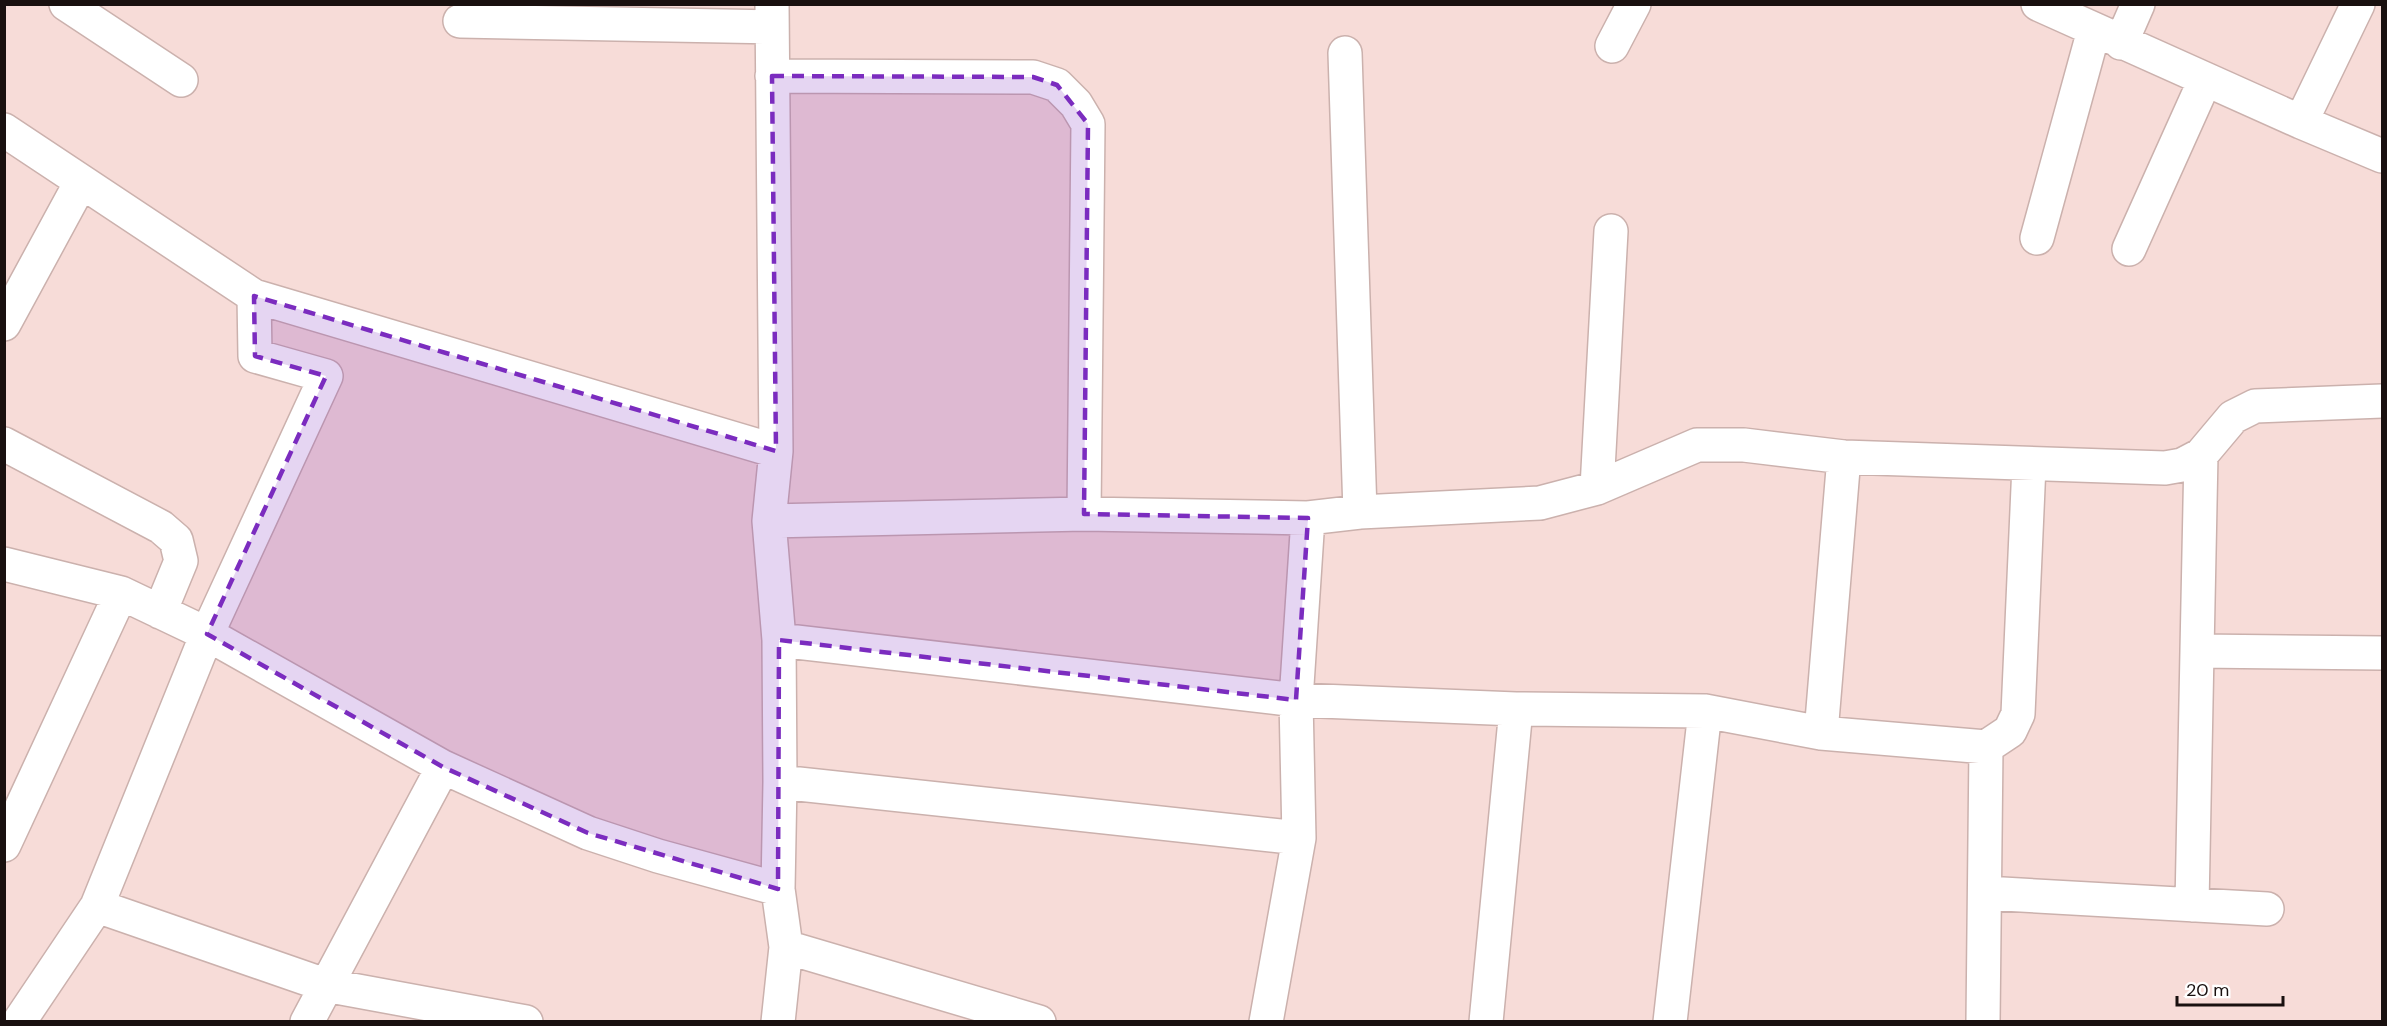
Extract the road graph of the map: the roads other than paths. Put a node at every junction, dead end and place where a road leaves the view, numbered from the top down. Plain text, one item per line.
1 (66, 4) edge
2 (1634, 4) edge
3 (2038, 4) edge
4 (2138, 4) edge
5 (2358, 4) edge
6 (772, 16) edge
7 (460, 21) dead end
8 (2107, 36) junction
9 (1612, 46) dead end
10 (1345, 53) dead end
11 (772, 76) junction
12 (181, 80) dead end
13 (2205, 80) junction
14 (2301, 122) junction
15 (4, 130) edge
16 (2382, 156) edge
17 (81, 182) junction
18 (1611, 231) dead end
19 (2037, 238) dead end
20 (2129, 249) dead end
21 (254, 296) junction
22 (4, 324) edge
23 (2382, 401) edge
24 (4, 444) edge
25 (776, 451) junction
26 (2201, 455) junction
27 (1844, 457) junction
28 (2029, 465) junction
29 (1597, 488) junction
30 (1360, 512) junction
31 (1084, 514) junction
32 (1308, 518) junction
33 (769, 521) junction
34 (4, 564) edge
35 (121, 593) junction
36 (160, 612) junction
37 (207, 634) junction
38 (779, 640) junction
39 (2198, 651) junction
40 (2382, 652) edge
41 (1296, 700) junction
42 (1516, 709) junction
43 (1705, 711) junction
44 (1821, 733) junction
45 (1986, 747) junction
46 (442, 767) junction
47 (780, 782) junction
48 (1299, 838) junction
49 (4, 845) edge
50 (778, 889) junction
51 (1984, 893) junction
52 (2192, 905) junction
53 (97, 906) junction
54 (2267, 909) dead end
55 (786, 947) junction
56 (325, 985) junction
57 (19, 1022) edge
58 (307, 1022) edge
59 (526, 1022) edge
60 (778, 1022) edge
61 (1039, 1022) edge
62 (1266, 1022) edge
63 (1486, 1022) edge
64 (1670, 1022) edge
65 (1983, 1022) edge

1 - 12 street
2 - 9 street
3 - 8 street
4 - 8 street
5 - 14 street
6 - 7 street
6 - 11 street
8 - 13 street
8 - 19 street
10 - 30 street
11 - 25 street
11 - 31 street
13 - 14 street
13 - 20 street
14 - 16 street
15 - 17 street
17 - 21 street
17 - 22 street
18 - 29 street
21 - 25 street
21 - 37 street
23 - 26 street
24 - 36 street
25 - 33 street
26 - 28 street
26 - 39 street
27 - 28 street
27 - 29 street
27 - 44 street
28 - 45 street
29 - 30 street
30 - 32 street
31 - 32 street
31 - 33 street
32 - 41 street
33 - 38 street
34 - 35 street
35 - 36 street
35 - 49 street
36 - 37 street
37 - 46 street
37 - 53 street
38 - 41 street
38 - 47 street
39 - 40 street
39 - 52 street
41 - 42 street
41 - 48 street
42 - 43 street
42 - 63 street
43 - 44 street
43 - 64 street
44 - 45 street
45 - 51 street
46 - 50 street
46 - 56 street
47 - 48 street
47 - 50 street
48 - 62 street
50 - 55 street
51 - 52 street
51 - 65 street
52 - 54 street
53 - 56 street
53 - 57 street
55 - 60 street
55 - 61 street
56 - 58 street
56 - 59 street

